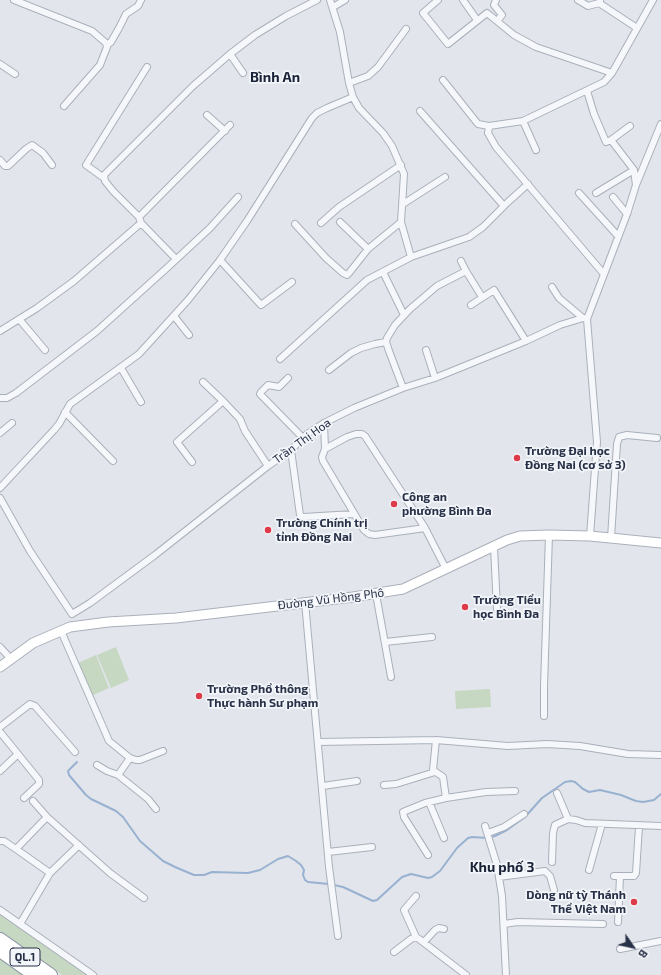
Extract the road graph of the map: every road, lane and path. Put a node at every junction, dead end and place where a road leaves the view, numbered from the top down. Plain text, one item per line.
1 (14, 0) edge
2 (141, 0) edge
3 (317, 0) edge
4 (330, 0) edge
5 (345, 0) edge
6 (438, 0) edge
7 (463, 0) edge
8 (496, 0) edge
9 (578, 0) edge
10 (653, 0) edge
11 (600, 2) edge
12 (333, 7) junction
13 (477, 20) junction
14 (497, 21) junction
15 (637, 28) junction
16 (406, 30) dead end
17 (107, 45) junction
18 (230, 54) junction
19 (0, 64) edge
20 (147, 67) dead end
21 (243, 73) dead end
22 (612, 73) junction
23 (15, 74) dead end
24 (443, 80) dead end
25 (349, 83) junction
26 (587, 90) junction
27 (353, 96) junction
28 (64, 106) dead end
29 (420, 111) dead end
30 (207, 115) dead end
31 (523, 121) junction
32 (661, 124) edge
33 (230, 125) dead end
34 (489, 126) junction
35 (630, 126) dead end
36 (225, 131) junction
37 (611, 140) junction
38 (536, 150) dead end
39 (0, 160) edge
40 (52, 165) dead end
41 (401, 165) junction
42 (634, 170) junction
43 (445, 177) dead end
44 (104, 178) junction
45 (528, 184) junction
46 (636, 186) junction
47 (596, 192) dead end
48 (579, 193) dead end
49 (613, 196) dead end
50 (238, 197) dead end
51 (403, 204) junction
52 (504, 206) junction
53 (627, 214) junction
54 (140, 220) junction
55 (340, 222) dead end
56 (401, 222) junction
57 (321, 223) dead end
58 (295, 224) dead end
59 (618, 236) junction
60 (368, 249) junction
61 (411, 257) junction
62 (176, 259) junction
63 (220, 260) junction
64 (461, 261) dead end
65 (466, 271) junction
66 (384, 272) junction
67 (603, 273) junction
68 (292, 282) dead end
69 (552, 287) dead end
70 (482, 297) junction
71 (471, 305) dead end
72 (404, 315) junction
73 (174, 316) junction
74 (585, 318) junction
75 (19, 319) junction
76 (0, 331) edge
77 (189, 335) dead end
78 (526, 341) junction
79 (386, 342) junction
80 (45, 350) dead end
81 (426, 350) dead end
82 (280, 359) dead end
83 (121, 368) junction
84 (329, 370) dead end
85 (288, 378) dead end
86 (435, 378) junction
87 (203, 382) dead end
88 (404, 388) junction
89 (0, 398) edge
90 (223, 401) junction
91 (141, 402) dead end
92 (65, 412) junction
93 (324, 422) junction
94 (12, 423) dead end
95 (0, 433) edge
96 (303, 438) junction
97 (657, 438) dead end
98 (325, 449) junction
99 (291, 450) junction
100 (113, 461) dead end
101 (192, 462) dead end
102 (268, 466) junction
103 (0, 488) edge
104 (0, 498) edge
105 (354, 514) junction
106 (424, 528) junction
107 (549, 535) junction
108 (590, 536) junction
109 (611, 538) junction
110 (661, 543) edge
111 (494, 547) junction
112 (446, 569) junction
113 (376, 594) junction
114 (305, 602) junction
115 (497, 609) dead end
116 (72, 614) junction
117 (65, 629) junction
118 (432, 637) dead end
119 (385, 642) junction
120 (0, 647) edge
121 (11, 659) junction
122 (0, 666) edge
123 (391, 677) dead end
124 (544, 716) dead end
125 (0, 727) edge
126 (0, 733) edge
127 (436, 740) junction
128 (318, 742) junction
129 (163, 751) dead end
130 (75, 752) dead end
131 (18, 754) junction
132 (661, 755) edge
133 (130, 758) junction
134 (97, 765) dead end
135 (0, 770) edge
136 (435, 772) junction
137 (118, 775) junction
138 (357, 782) dead end
139 (384, 785) dead end
140 (323, 786) junction
141 (515, 791) dead end
142 (557, 793) dead end
143 (24, 798) dead end
144 (446, 798) junction
145 (33, 801) dead end
146 (429, 802) junction
147 (156, 809) dead end
148 (524, 814) dead end
149 (47, 817) junction
150 (568, 819) junction
151 (602, 824) junction
152 (485, 826) dead end
153 (639, 826) junction
154 (661, 826) edge
155 (488, 833) junction
156 (444, 838) dead end
157 (0, 841) edge
158 (79, 845) junction
159 (372, 847) dead end
160 (16, 849) junction
161 (328, 852) junction
162 (428, 855) dead end
163 (552, 862) dead end
164 (589, 870) dead end
165 (50, 873) junction
166 (499, 877) junction
167 (554, 890) dead end
168 (416, 896) dead end
169 (144, 898) dead end
170 (0, 910) edge
171 (618, 922) dead end
172 (20, 924) junction
173 (504, 924) junction
174 (603, 924) dead end
175 (444, 929) dead end
176 (338, 936) dead end
177 (416, 937) junction
178 (0, 939) edge
179 (661, 941) edge
180 (424, 942) junction
181 (620, 949) dead end
182 (0, 951) edge
183 (394, 952) dead end
184 (34, 975) edge
185 (51, 975) edge
186 (93, 975) edge
187 (466, 975) edge
188 (506, 975) edge

1 - 17 street
2 - 17 street
3 - 18 street
4 - 12 street
5 - 12 street
6 - 13 street
7 - 13 street
8 - 14 street
9 - 11 street
10 - 15 street
11 - 15 street
12 - 25 street
13 - 14 street
14 - 22 street
15 - 22 street
16 - 25 street
17 - 28 street
18 - 21 street
18 - 44 street
19 - 23 street
20 - 44 street
22 - 26 street
24 - 34 street
25 - 27 street
26 - 31 street
26 - 37 street
27 - 41 street
27 - 63 street
29 - 52 street
30 - 36 street
31 - 34 street
31 - 38 street
32 - 46 street
33 - 36 street
34 - 45 street
35 - 37 street
36 - 54 street
37 - 42 street
39 - 40 street
41 - 51 street
41 - 57 street
42 - 46 street
42 - 47 street
43 - 51 street
44 - 54 street
45 - 52 street
45 - 67 street
46 - 53 street
48 - 59 street
49 - 53 street
50 - 62 street
51 - 56 street
52 - 61 street
53 - 59 street
54 - 62 street
54 - 75 street
55 - 60 street
56 - 60 street
56 - 61 street
58 - 60 street
59 - 67 street
61 - 66 street
62 - 89 street
63 - 68 street
63 - 73 street
64 - 65 street
65 - 70 street
65 - 72 street
66 - 72 street
66 - 82 street
67 - 74 street
69 - 74 street
70 - 71 street
70 - 78 street
72 - 79 street
73 - 77 street
73 - 83 street
74 - 78 street, Trần Thị Hoa
74 - 108 street
75 - 76 street
75 - 80 street
78 - 86 street, Trần Thị Hoa
79 - 84 street
79 - 88 street
81 - 86 street
83 - 91 street
83 - 92 street
85 - 96 street
86 - 88 street, Trần Thị Hoa
87 - 90 street
88 - 93 street, Trần Thị Hoa
90 - 101 street
90 - 102 street
92 - 100 street
92 - 103 street
93 - 96 street, Trần Thị Hoa
93 - 98 street
94 - 95 street
96 - 99 street, Trần Thị Hoa
97 - 109 street
98 - 105 street
98 - 106 street
99 - 102 street, Trần Thị Hoa
99 - 105 street
102 - 116 street, Trần Thị Hoa
104 - 116 street
105 - 106 street
106 - 112 street
107 - 108 street, Đường Vũ Hồng Phô
107 - 111 street, Đường Vũ Hồng Phô
107 - 124 street
108 - 109 street, Đường Vũ Hồng Phô
109 - 110 street, Đường Vũ Hồng Phô
111 - 112 street, Đường Vũ Hồng Phô
111 - 115 street
112 - 113 street, Đường Vũ Hồng Phô
113 - 114 street, Đường Vũ Hồng Phô
113 - 119 street
114 - 117 street, Đường Vũ Hồng Phô
114 - 128 street
116 - 117 street
117 - 121 street, Đường Vũ Hồng Phô
117 - 133 street
118 - 119 street
119 - 123 street
120 - 121 street
121 - 122 street, Đường Vũ Hồng Phô
125 - 130 street
126 - 131 street
127 - 128 street
127 - 132 street
127 - 136 street
128 - 140 street
129 - 133 street
131 - 135 street
131 - 143 street
133 - 137 street
134 - 137 street
136 - 139 street
136 - 144 street
137 - 147 street
138 - 140 street
140 - 161 street
141 - 144 street
142 - 150 street
144 - 146 street
145 - 149 street
146 - 156 street
146 - 162 street
148 - 155 street
149 - 158 street
149 - 160 street
150 - 151 street
150 - 163 street
151 - 153 street
151 - 164 street
152 - 155 street
153 - 154 street
153 - 171 street
155 - 166 street
157 - 160 street
158 - 165 street
158 - 169 street
159 - 161 street
160 - 165 street
161 - 176 street
165 - 172 street
166 - 167 street
166 - 173 street
168 - 177 street
170 - 172 street
172 - 186 street
173 - 174 street
173 - 188 street
175 - 180 street
177 - 180 street
177 - 183 street
178 - 185 highway, QL.1
179 - 181 street
180 - 187 street
182 - 184 highway, QL.1

